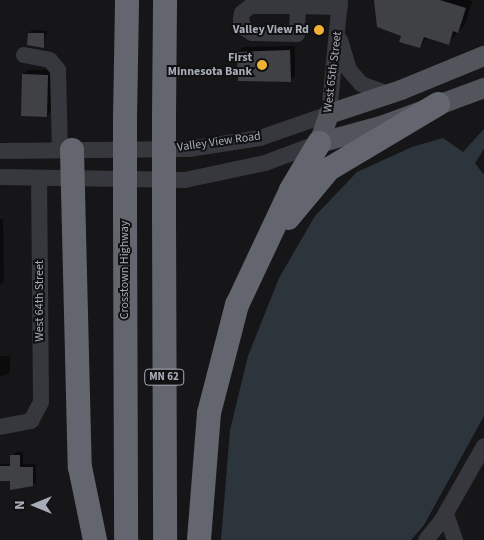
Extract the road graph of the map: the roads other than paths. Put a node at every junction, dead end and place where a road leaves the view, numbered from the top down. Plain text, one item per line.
1 (122, 0) edge
2 (127, 0) edge
3 (164, 0) edge
4 (340, 4) edge
5 (298, 6) dead end
6 (338, 33) junction
7 (24, 55) dead end
8 (484, 56) edge
9 (126, 73) junction
10 (484, 88) edge
11 (389, 94) junction
12 (438, 104) junction
13 (329, 114) junction
14 (319, 143) junction
15 (66, 150) junction
16 (0, 151) edge
17 (0, 177) edge
18 (40, 178) junction
19 (74, 180) junction
20 (265, 247) junction
21 (0, 427) edge
22 (484, 446) edge
23 (446, 514) junction
24 (95, 540) edge
25 (126, 540) edge
26 (165, 540) edge
27 (199, 540) edge
28 (426, 540) edge
29 (455, 540) edge

1 - 9 highway
2 - 9 highway, Crosstown Highway / MN 62
3 - 26 highway, MN 62, bridge
4 - 5 street
4 - 6 street, West 65th Street
6 - 11 street
6 - 13 street, West 65th Street
7 - 15 street
8 - 11 main road, Valley View Road
9 - 25 highway, Crosstown Highway / MN 62, bridge
10 - 12 main road
11 - 13 main road, Valley View Road
12 - 14 main road
12 - 20 highway
13 - 14 main road, West 65th Street
13 - 15 street, Valley View Road
14 - 19 street
14 - 20 highway
15 - 16 street, Valley View Road
15 - 19 highway
17 - 18 street
18 - 19 street
18 - 21 street, West 64th Street
19 - 24 highway
20 - 27 highway
22 - 23 street
23 - 28 street
23 - 29 street

